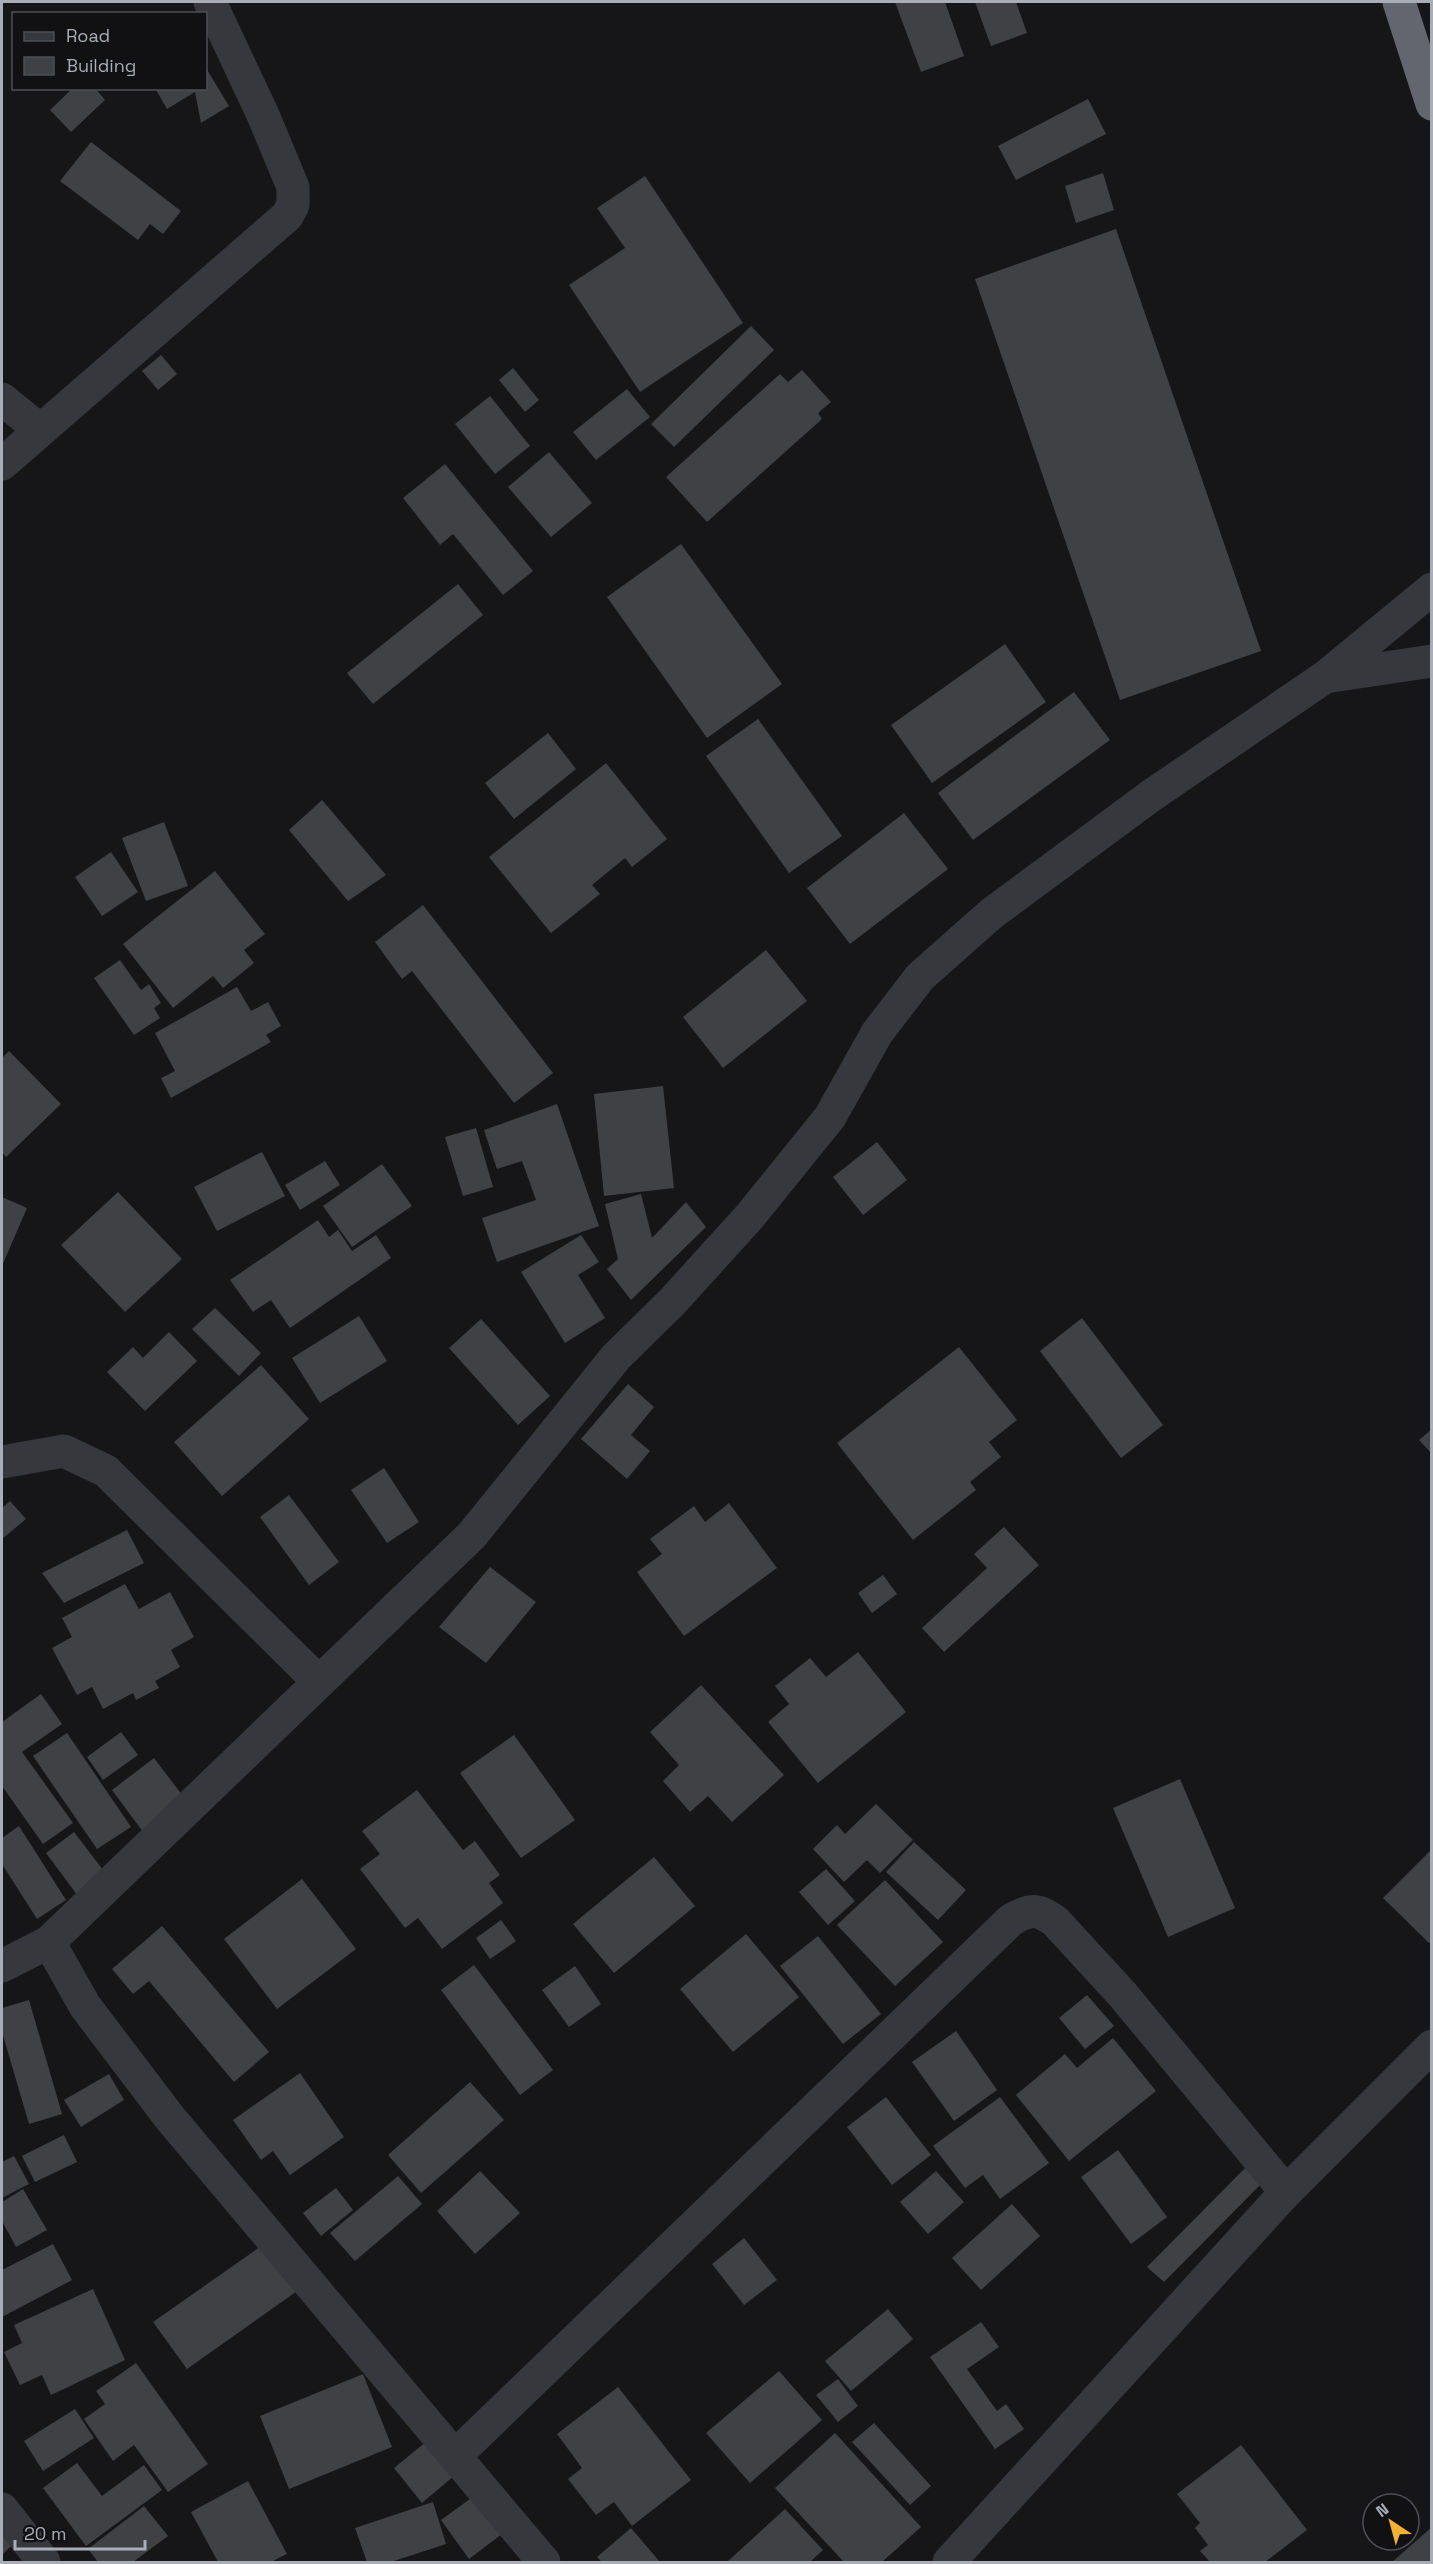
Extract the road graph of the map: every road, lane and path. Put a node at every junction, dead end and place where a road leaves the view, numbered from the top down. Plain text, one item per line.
1 (210, 2) edge
2 (1399, 2) edge
3 (1431, 104) edge
4 (2, 399) edge
5 (40, 430) junction
6 (2, 464) edge
7 (1431, 589) edge
8 (1431, 661) edge
9 (1325, 677) junction
10 (2, 1462) edge
11 (319, 1682) junction
12 (49, 1942) junction
13 (2, 1966) edge
14 (1431, 2046) edge
15 (1286, 2192) junction
16 (455, 2456) junction
17 (2, 2509) edge
18 (44, 2562) edge
19 (544, 2562) edge
20 (949, 2562) edge

1 - 5 street
2 - 3 highway
4 - 5 street
5 - 6 street
7 - 9 street
8 - 9 street
9 - 11 street
10 - 11 street
11 - 12 street
12 - 13 street
12 - 16 street
14 - 15 street
15 - 16 street
15 - 20 street
16 - 19 street
17 - 18 street

